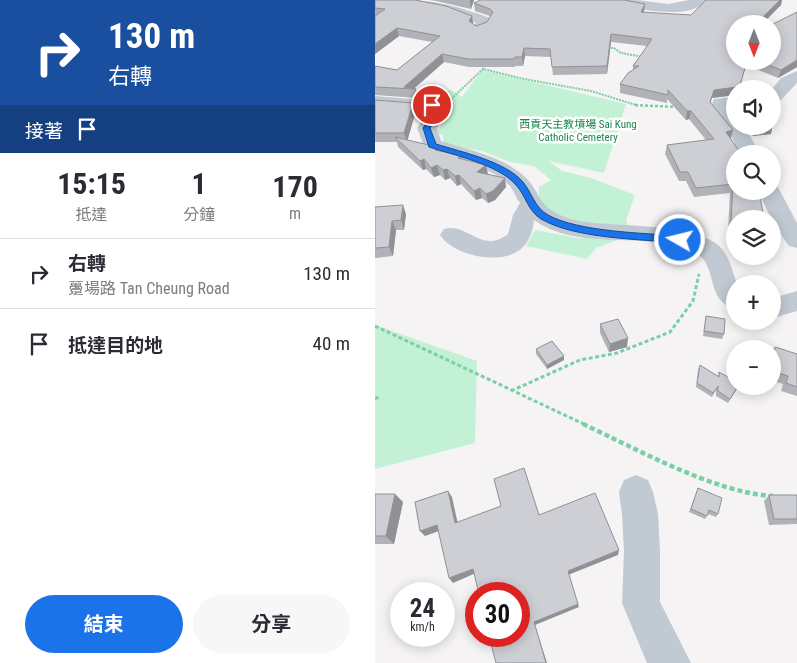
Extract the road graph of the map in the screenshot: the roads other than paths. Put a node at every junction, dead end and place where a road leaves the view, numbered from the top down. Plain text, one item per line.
1 (408, 0) edge
2 (614, 0) edge
3 (700, 0) edge
4 (479, 28) edge
5 (797, 76) edge
6 (781, 89) edge
7 (375, 101) edge
8 (726, 103) edge
9 (726, 118) edge
10 (773, 200) edge
11 (531, 205) junction
12 (452, 235) dead end
13 (797, 240) edge
14 (726, 290) edge
15 (797, 301) edge
16 (781, 306) edge
17 (637, 492) dead end
18 (670, 663) edge

1 - 4 street
2 - 3 street
5 - 6 street
7 - 11 street
8 - 9 street
10 - 13 street
11 - 12 street
11 - 14 street
15 - 16 street
17 - 18 street

